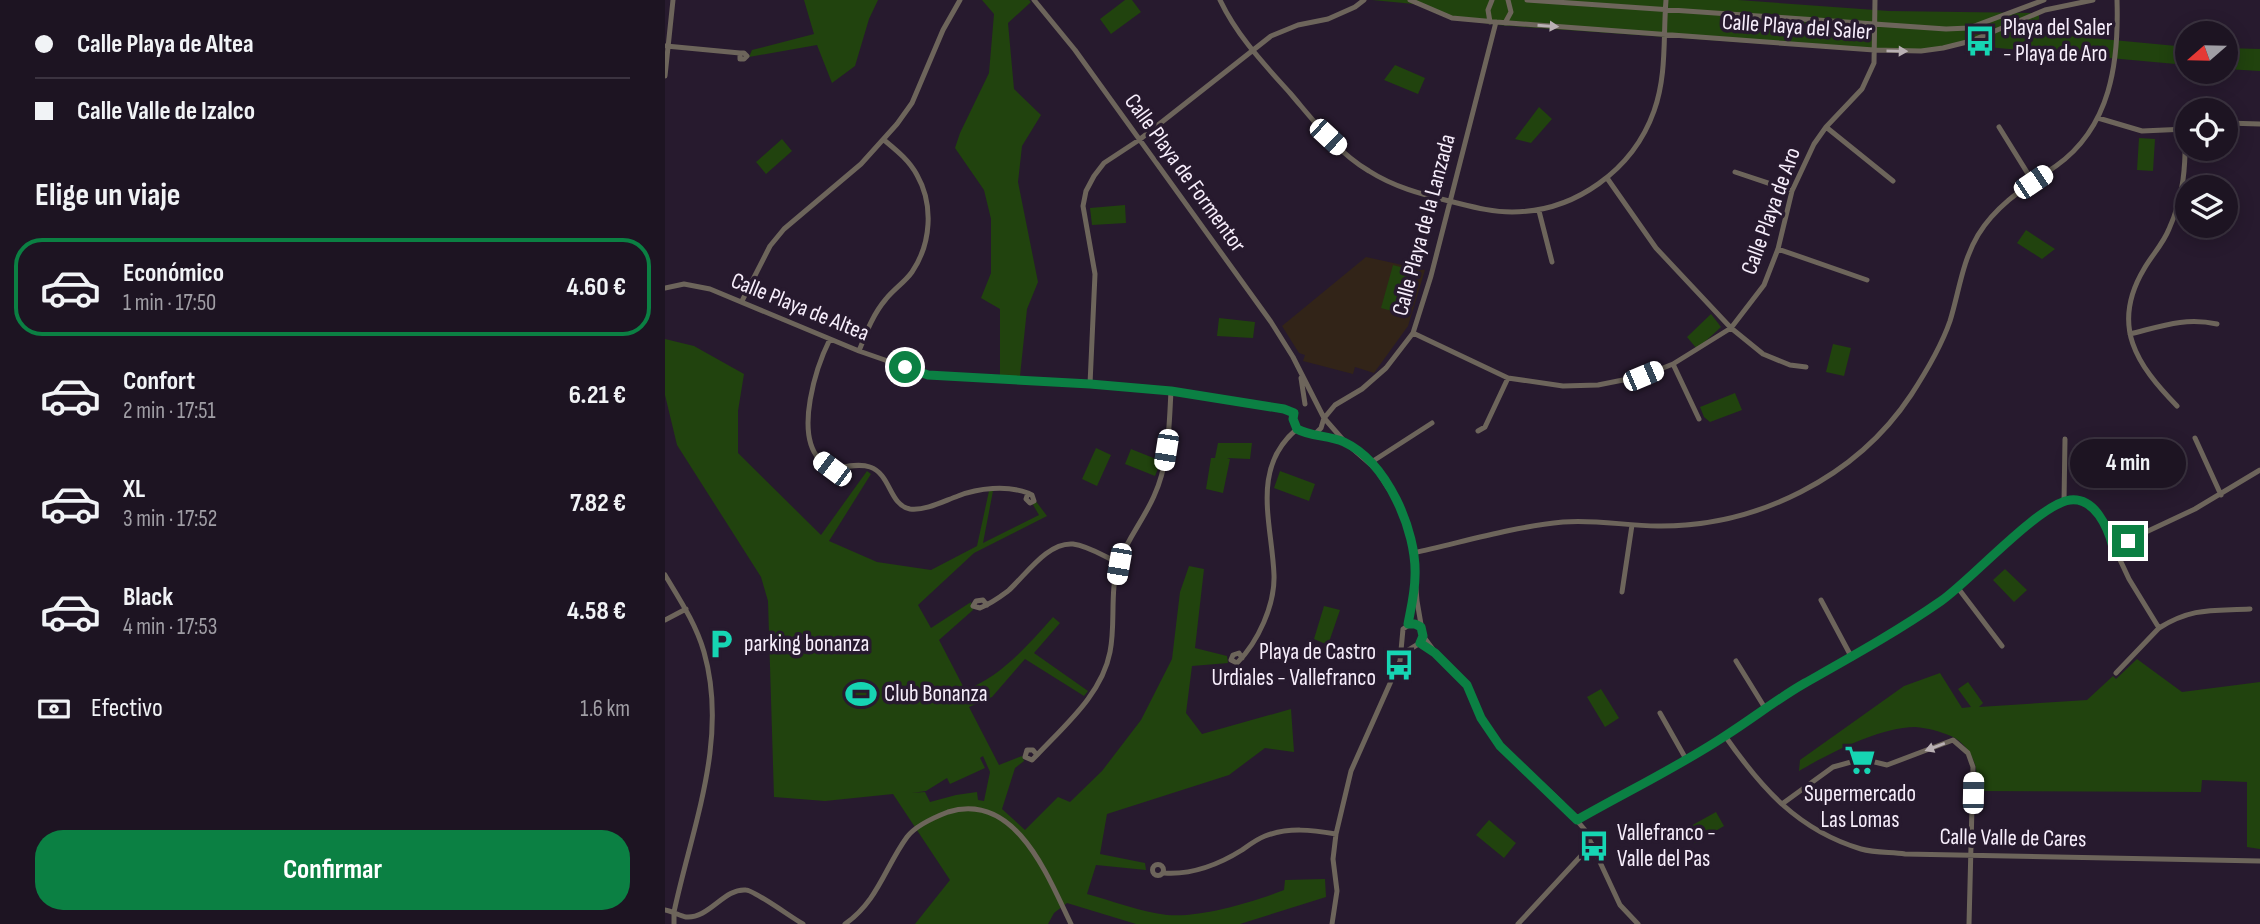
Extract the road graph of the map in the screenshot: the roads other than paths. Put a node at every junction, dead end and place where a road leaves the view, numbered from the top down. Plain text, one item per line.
1 (673, 0) edge
2 (960, 0) edge
3 (1034, 0) edge
4 (1220, 0) edge
5 (1364, 0) edge
6 (1410, 0) edge
7 (1492, 0) edge
8 (1508, 0) edge
9 (1527, 0) edge
10 (1666, 0) edge
11 (1875, 0) edge
12 (2044, 0) edge
13 (2093, 0) edge
14 (2117, 0) edge
15 (1665, 10) junction
16 (1493, 22) junction
17 (1505, 23) junction
18 (1875, 26) junction
19 (1665, 34) junction
20 (666, 46) edge
21 (1252, 50) junction
22 (1874, 50) junction
23 (740, 53) dead end
24 (665, 76) edge
25 (2098, 118) junction
26 (2238, 123) edge
27 (2260, 124) edge
28 (1826, 127) junction
29 (1999, 128) dead end
30 (2175, 130) edge
31 (884, 140) junction
32 (1139, 140) junction
33 (2186, 161) edge
34 (1735, 172) dead end
35 (1607, 178) junction
36 (1893, 181) dead end
37 (2033, 182) junction
38 (1792, 191) junction
39 (1450, 201) junction
40 (1539, 211) junction
41 (1778, 249) junction
42 (1552, 262) dead end
43 (1867, 280) dead end
44 (665, 288) edge
45 (742, 301) junction
46 (2217, 324) dead end
47 (1731, 328) junction
48 (1413, 333) junction
49 (2130, 334) junction
50 (829, 339) junction
51 (859, 351) junction
52 (1673, 364) junction
53 (1806, 367) dead end
54 (1300, 372) junction
55 (1508, 378) junction
56 (1090, 384) junction
57 (1171, 391) junction
58 (1305, 404) junction
59 (1335, 405) junction
60 (2178, 406) dead end
61 (1319, 407) junction
62 (1294, 413) junction
63 (1324, 417) junction
64 (1699, 419) dead end
65 (1432, 423) dead end
66 (1297, 429) junction
67 (1478, 431) dead end
68 (1315, 434) junction
69 (2196, 438) dead end
70 (2065, 439) dead end
71 (1345, 442) junction
72 (1370, 463) junction
73 (2260, 470) edge
74 (1028, 493) dead end
75 (2221, 495) junction
76 (2064, 502) junction
77 (1632, 525) junction
78 (2113, 547) junction
79 (1413, 553) junction
80 (1119, 564) junction
81 (1415, 575) junction
82 (665, 576) edge
83 (1958, 588) junction
84 (1622, 592) dead end
85 (1821, 600) dead end
86 (987, 605) dead end
87 (686, 609) junction
88 (2250, 609) dead end
89 (665, 620) edge
90 (1408, 624) junction
91 (1421, 627) junction
92 (2159, 628) junction
93 (1423, 636) junction
94 (1404, 640) junction
95 (1418, 643) junction
96 (2002, 646) dead end
97 (1435, 653) junction
98 (1402, 654) junction
99 (1242, 658) dead end
100 (1852, 658) junction
101 (1736, 661) dead end
102 (2116, 673) dead end
103 (1765, 708) junction
104 (1660, 713) dead end
105 (1725, 736) junction
106 (1037, 755) dead end
107 (1686, 759) junction
108 (1782, 804) junction
109 (1577, 820) junction
110 (1336, 834) junction
111 (1592, 844) junction
112 (1971, 855) junction
113 (2260, 861) edge
114 (1164, 873) dead end
115 (665, 910) edge
116 (674, 912) junction
117 (674, 924) edge
118 (803, 924) edge
119 (845, 924) edge
120 (1071, 924) edge
121 (1332, 924) edge
122 (1518, 924) edge
123 (1638, 924) edge
124 (1969, 924) edge

1 - 20 street
2 - 31 street
3 - 32 street, Calle Playa de Formentor
4 - 21 street
5 - 21 street
6 - 16 street, Calle Playa del Saler
7 - 16 street, Calle Playa de la Lanzada
8 - 17 street
9 - 15 street, Calle Playa del Saler
10 - 15 street
11 - 18 street, Calle Playa de Aro
12 - 18 street, Calle Playa del Saler
22 -> 13 street, Calle Playa del Saler
14 - 25 street
15 - 18 street, Calle Playa del Saler
15 - 19 street
16 - 17 street, Calle Playa del Saler
16 - 39 street, Calle Playa de la Lanzada
17 -> 19 street, Calle Playa del Saler
18 - 22 street, Calle Playa de Aro
19 - 22 street, Calle Playa del Saler
19 - 35 street
20 - 23 street
20 - 24 street
21 - 32 street
21 - 39 street
22 - 28 street, Calle Playa de Aro
25 - 30 street
25 - 37 street
26 - 27 street
28 - 36 street
28 - 38 street, Calle Playa de Aro
29 - 37 street
31 - 45 street
31 - 51 street
32 - 54 street, Calle Playa de Formentor
32 - 56 street
33 - 49 street
34 - 38 street
35 - 40 street
35 - 47 street
37 - 77 street
38 - 41 street, Calle Playa de Aro
39 - 40 street
39 - 48 street, Calle Playa de la Lanzada
40 - 42 street
41 - 43 street
41 - 47 street, Calle Playa de Aro
44 - 45 street, Calle Playa de Altea
45 - 50 street, Calle Playa de Altea
46 - 49 street
47 - 52 street, Calle Playa de Aro
47 - 53 street
48 - 55 street, Calle Playa de Aro
48 - 59 street, Calle Playa de la Lanzada
49 - 60 street
50 - 51 street, Calle Playa de Altea
50 - 74 street
51 - 56 street, Calle Playa de Altea
52 - 55 street, Calle Playa de Aro
52 - 64 street
54 - 58 street, Calle Playa de Formentor
54 - 61 street, Calle Playa de Formentor
55 - 67 street
56 - 57 street, Calle Playa de Altea
57 - 62 street, Calle Playa de Altea
57 - 80 street
58 - 61 street
58 - 62 street
59 - 61 street
59 - 63 street
61 - 63 street, Calle Playa de Formentor
62 - 66 street
63 - 68 street
63 - 71 street, Calle Playa de Formentor
65 - 72 street
66 - 68 street
66 - 99 street
68 - 71 street
69 - 75 street
70 - 76 street
71 - 72 street, Calle Playa de Formentor
72 - 79 street, Calle Playa de Formentor
73 - 75 street
75 - 78 street
76 - 78 street
76 - 83 street
77 - 79 street
77 - 84 street
78 - 92 street
79 - 81 street, Calle Playa de Formentor
80 - 86 street
80 - 106 street
81 - 90 street
81 - 91 street
82 - 87 street
83 - 96 street
83 - 100 street
85 - 100 street
87 - 89 street
87 - 116 street
88 - 92 street
90 - 91 street
90 - 94 street
91 - 93 street
92 - 102 street
93 - 95 street
93 - 97 street
94 - 95 street
94 - 98 street
95 - 97 street
95 - 98 street
97 - 109 street
98 - 110 street
100 - 103 street
101 - 103 street
103 - 105 street
104 - 107 street
105 - 107 street
105 - 108 street, Calle Valle de Cares
107 - 109 street
108 - 112 street, Calle Valle de Cares
112 -> 108 street
109 - 111 street
110 - 114 street
110 - 121 street
111 - 122 street
111 - 123 street
112 - 113 street, Calle Valle de Cares
112 - 124 street
115 - 116 street
116 - 117 street
116 - 118 street
119 - 120 street

